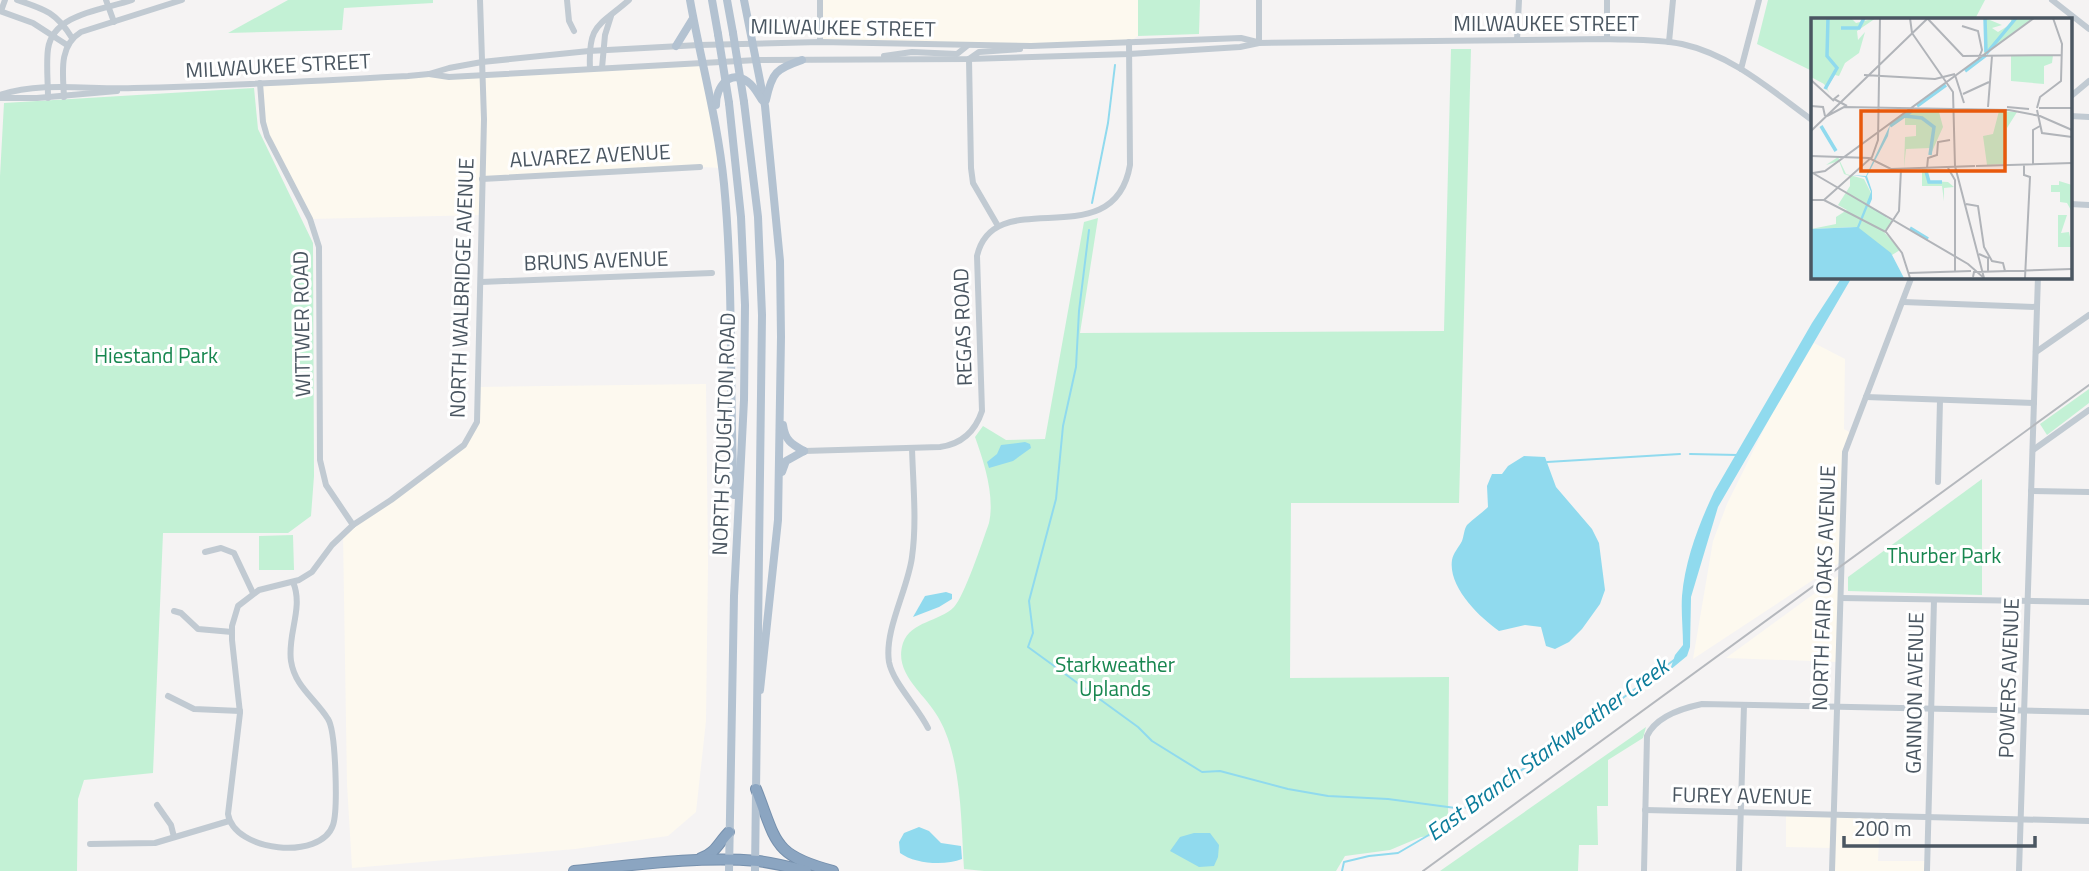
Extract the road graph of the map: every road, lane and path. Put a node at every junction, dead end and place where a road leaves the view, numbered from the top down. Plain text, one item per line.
1 (5, 0) edge
2 (16, 0) edge
3 (106, 0) edge
4 (132, 0) edge
5 (182, 0) edge
6 (480, 0) edge
7 (567, 0) edge
8 (629, 0) edge
9 (690, 0) edge
10 (712, 0) edge
11 (727, 0) edge
12 (744, 0) edge
13 (820, 0) edge
14 (1259, 0) edge
15 (1519, 0) edge
16 (1607, 0) edge
17 (1673, 0) edge
18 (1759, 0) edge
19 (2052, 0) edge
20 (109, 8) junction
21 (1, 11) edge
22 (612, 15) junction
23 (693, 17) junction
24 (114, 22) junction
25 (63, 23) junction
26 (2089, 29) edge
27 (575, 31) dead end
28 (52, 36) junction
29 (72, 38) junction
30 (1607, 39) junction
31 (1517, 40) junction
32 (820, 42) junction
33 (1129, 42) junction
34 (1669, 42) junction
35 (753, 43) junction
36 (1259, 43) junction
37 (67, 44) junction
38 (699, 45) junction
39 (676, 46) junction
40 (967, 46) junction
41 (1038, 46) junction
42 (603, 50) junction
43 (589, 51) junction
44 (1129, 54) junction
45 (865, 59) junction
46 (969, 59) junction
47 (757, 60) junction
48 (802, 60) junction
49 (482, 62) junction
50 (704, 63) junction
51 (602, 68) junction
52 (590, 69) junction
53 (1741, 69) junction
54 (429, 75) junction
55 (483, 76) junction
56 (2089, 81) edge
57 (260, 83) junction
58 (64, 87) junction
59 (48, 88) junction
60 (130, 89) junction
61 (2072, 95) edge
62 (0, 96) edge
63 (64, 97) junction
64 (48, 98) junction
65 (765, 106) junction
66 (715, 119) junction
67 (1811, 119) edge
68 (700, 167) dead end
69 (482, 179) junction
70 (998, 226) junction
71 (712, 273) dead end
72 (1911, 278) edge
73 (2038, 278) edge
74 (481, 282) junction
75 (1903, 302) junction
76 (2037, 307) junction
77 (2089, 315) edge
78 (2036, 352) junction
79 (1866, 397) junction
80 (1940, 400) junction
81 (2034, 403) junction
82 (780, 405) junction
83 (2089, 410) edge
84 (912, 448) junction
85 (2033, 450) junction
86 (804, 451) junction
87 (1938, 482) dead end
88 (779, 491) junction
89 (2031, 491) junction
90 (2089, 492) edge
91 (353, 524) junction
92 (736, 540) junction
93 (205, 552) dead end
94 (293, 582) junction
95 (253, 593) junction
96 (1840, 598) junction
97 (1934, 600) junction
98 (2028, 601) junction
99 (2089, 602) edge
100 (174, 611) dead end
101 (232, 632) junction
102 (168, 696) dead end
103 (1744, 705) junction
104 (1837, 707) junction
105 (1931, 709) junction
106 (240, 711) junction
107 (2024, 711) junction
108 (2089, 712) edge
109 (928, 728) dead end
110 (755, 739) junction
111 (755, 789) junction
112 (157, 806) dead end
113 (1645, 810) junction
114 (1741, 813) junction
115 (1833, 815) junction
116 (1929, 817) junction
117 (2021, 820) junction
118 (229, 821) junction
119 (2089, 821) edge
120 (729, 832) junction
121 (174, 837) junction
122 (90, 845) dead end
123 (690, 861) junction
124 (729, 866) edge
125 (755, 866) edge
126 (574, 871) edge
127 (806, 871) edge
128 (833, 871) edge
129 (1644, 871) edge
130 (1739, 871) edge
131 (1832, 871) edge
132 (1927, 871) edge
133 (2019, 871) edge

1 - 21 street
2 - 25 street
3 - 20 street
4 - 20 street
5 - 24 street
6 - 49 street, NORTH WALBRIDGE AVENUE
7 - 27 street
8 - 22 street
9 - 23 main road
10 - 92 main road, NORTH STOUGHTON ROAD, bridge
11 - 110 main road, NORTH STOUGHTON ROAD, bridge
12 - 35 main road
13 - 32 street
14 - 36 street
15 - 31 street
16 - 30 street
17 - 34 street
18 - 53 street
19 - 26 street
20 - 24 street
20 - 25 street
21 - 28 street
22 - 42 street
22 - 43 street
23 - 38 main road
23 - 39 main road
24 - 29 street
25 - 28 street
25 - 29 street
28 - 37 street
28 - 59 street
29 - 37 street
30 - 31 street, MILWAUKEE STREET
30 - 34 street, MILWAUKEE STREET
31 - 36 street, MILWAUKEE STREET
32 - 35 street, MILWAUKEE STREET
32 - 40 street, MILWAUKEE STREET
33 - 36 street, MILWAUKEE STREET
33 - 41 street, MILWAUKEE STREET
33 - 44 street
34 - 53 street, MILWAUKEE STREET
35 - 38 street, MILWAUKEE STREET
35 - 47 main road
36 - 44 street, MILWAUKEE STREET
37 - 58 street
38 - 39 street, MILWAUKEE STREET
38 - 50 main road
39 - 42 street, MILWAUKEE STREET
40 - 41 street, MILWAUKEE STREET
40 - 45 street
41 - 46 street
42 - 43 street, MILWAUKEE STREET
42 - 51 street
43 - 49 street, MILWAUKEE STREET
43 - 52 street
44 - 46 street, MILWAUKEE STREET
44 - 70 street
45 - 46 street, MILWAUKEE STREET
45 - 48 street, MILWAUKEE STREET
46 - 70 street
47 - 48 street, MILWAUKEE STREET
47 - 50 street, MILWAUKEE STREET
47 - 65 main road
48 - 65 main road
49 - 54 street, MILWAUKEE STREET
49 - 55 street, NORTH WALBRIDGE AVENUE
50 - 51 street, MILWAUKEE STREET
50 - 66 main road
51 - 52 street, MILWAUKEE STREET
52 - 55 street, MILWAUKEE STREET
53 - 67 street, MILWAUKEE STREET
54 - 55 street, MILWAUKEE STREET
54 - 57 street, MILWAUKEE STREET
55 - 69 street, NORTH WALBRIDGE AVENUE
56 - 61 street
57 - 60 street, MILWAUKEE STREET
57 - 91 street, WITTWER ROAD
58 - 59 street, MILWAUKEE STREET
58 - 60 street, MILWAUKEE STREET
58 - 63 street
59 - 62 street, MILWAUKEE STREET
59 - 64 street
60 - 63 street, MILWAUKEE STREET
62 - 64 street, MILWAUKEE STREET
63 - 64 street, MILWAUKEE STREET
65 - 66 main road
65 - 82 main road
66 - 92 main road
68 - 69 street, ALVAREZ AVENUE
69 - 74 street, NORTH WALBRIDGE AVENUE
70 - 84 street, REGAS ROAD
71 - 74 street, BRUNS AVENUE
72 - 75 street, NORTH FAIR OAKS AVENUE
73 - 76 street, POWERS AVENUE
74 - 91 street, NORTH WALBRIDGE AVENUE
75 - 76 street
75 - 79 street, NORTH FAIR OAKS AVENUE
76 - 78 street, POWERS AVENUE
77 - 78 street
78 - 81 street, POWERS AVENUE
79 - 80 street
79 - 96 street, NORTH FAIR OAKS AVENUE
80 - 81 street
80 - 87 street
81 - 85 street, POWERS AVENUE
82 - 86 main road
82 - 88 main road
83 - 85 street
84 - 86 street
84 - 109 street
85 - 89 street, POWERS AVENUE
86 - 88 main road
88 - 110 main road
89 - 90 street
89 - 98 street, POWERS AVENUE
91 - 94 street, NORTH WALBRIDGE AVENUE
92 - 120 main road, NORTH STOUGHTON ROAD
93 - 95 street
94 - 95 street, NORTH WALBRIDGE AVENUE
94 - 118 street
95 - 101 street
96 - 97 street
96 - 104 street, NORTH FAIR OAKS AVENUE
97 - 98 street
97 - 105 street, GANNON AVENUE
98 - 99 street
98 - 107 street, POWERS AVENUE
100 - 101 street
101 - 106 street
102 - 106 street
103 - 104 street
103 - 113 street
103 - 114 street
104 - 105 street
104 - 115 street, NORTH FAIR OAKS AVENUE
105 - 107 street
105 - 116 street, GANNON AVENUE
106 - 118 street
107 - 108 street
107 - 117 street, POWERS AVENUE
110 - 111 main road, NORTH STOUGHTON ROAD
111 - 125 main road, NORTH STOUGHTON ROAD
111 - 128 highway
112 - 121 street
113 - 114 street, FUREY AVENUE
113 - 129 street
114 - 115 street, FUREY AVENUE
114 - 130 street
115 - 116 street, FUREY AVENUE
115 - 131 street, NORTH FAIR OAKS AVENUE
116 - 117 street, FUREY AVENUE
116 - 132 street, GANNON AVENUE
117 - 119 street, FUREY AVENUE
117 - 133 street, POWERS AVENUE
118 - 121 street
120 - 123 highway
120 - 124 main road, NORTH STOUGHTON ROAD
121 - 122 street
123 - 124 highway
123 - 126 highway
124 - 125 highway
125 - 127 highway

